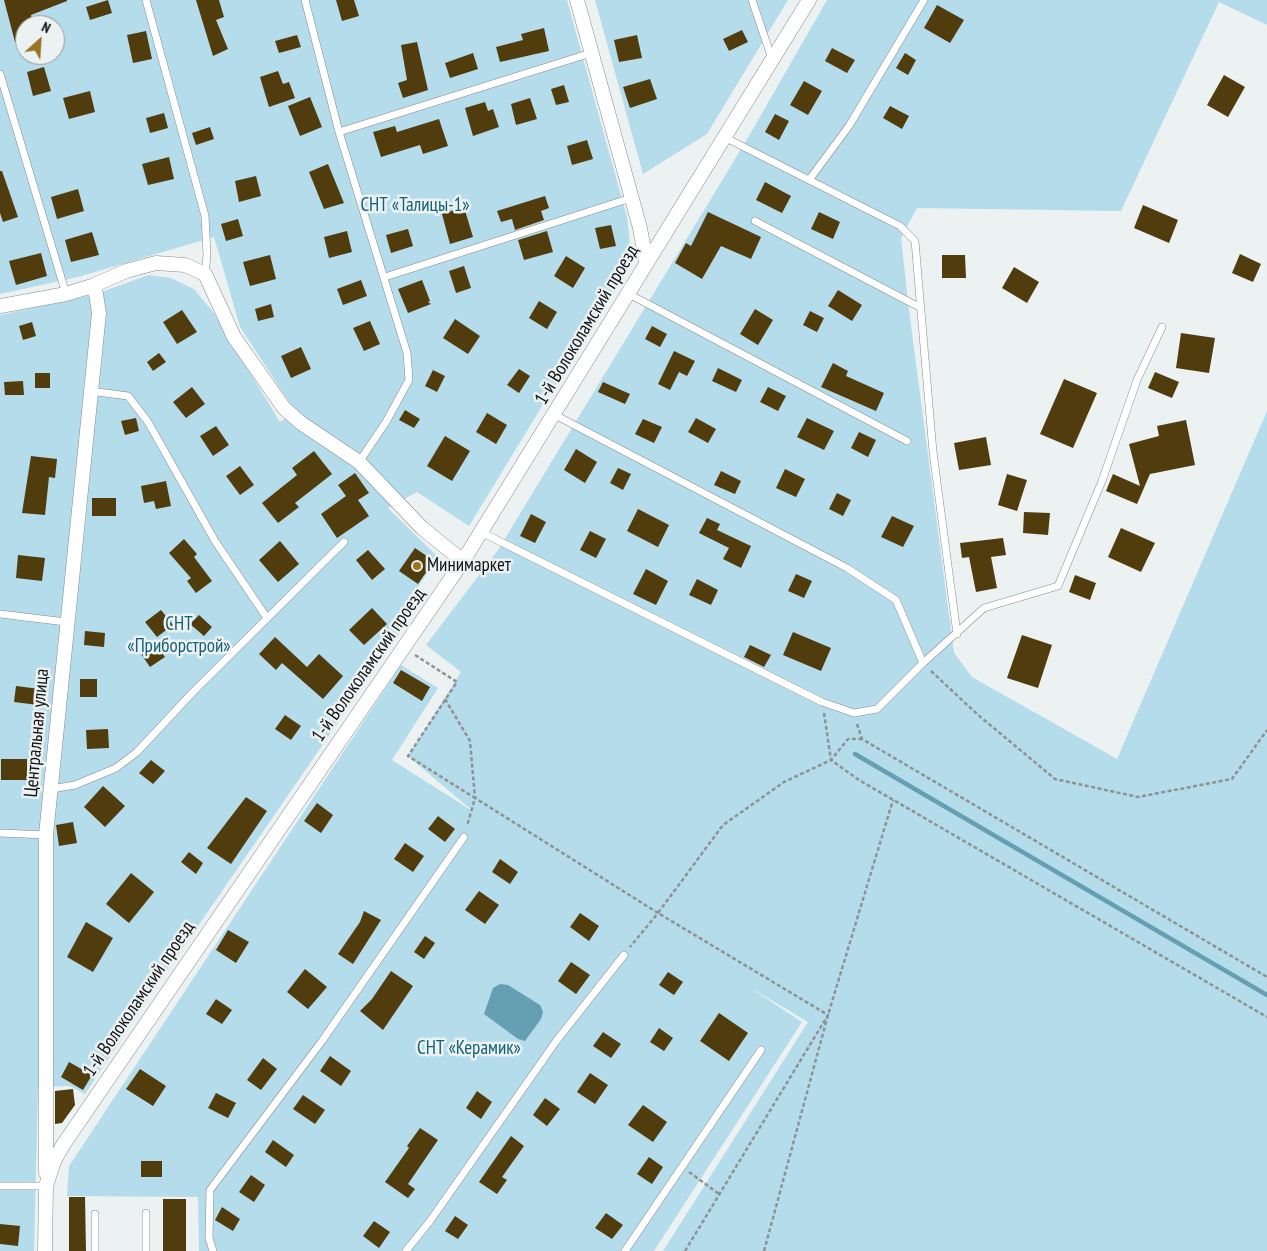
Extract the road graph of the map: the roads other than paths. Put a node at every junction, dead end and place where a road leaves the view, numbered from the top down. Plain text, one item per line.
1 (146, 0) edge
2 (305, 0) edge
3 (577, 0) edge
4 (752, 0) edge
5 (809, 0) edge
6 (924, 0) edge
7 (591, 53) junction
8 (772, 60) junction
9 (0, 74) edge
10 (339, 132) junction
11 (726, 138) junction
12 (809, 180) junction
13 (631, 198) junction
14 (755, 221) dead end
15 (646, 261) junction
16 (205, 274) junction
17 (384, 277) junction
18 (92, 286) junction
19 (626, 293) junction
20 (66, 294) junction
21 (0, 306) edge
22 (921, 308) junction
23 (1162, 327) dead end
24 (90, 391) junction
25 (555, 415) junction
26 (907, 441) dead end
27 (359, 462) junction
28 (482, 532) junction
29 (344, 542) dead end
30 (463, 561) junction
31 (0, 614) edge
32 (267, 618) junction
33 (66, 622) junction
34 (957, 634) junction
35 (923, 663) junction
36 (50, 790) junction
37 (0, 833) edge
38 (46, 835) junction
39 (464, 837) road end
40 (624, 955) road end
41 (761, 1050) dead end
42 (0, 1186) edge
43 (46, 1186) junction
44 (146, 1212) dead end
45 (95, 1214) dead end
46 (45, 1251) edge
47 (95, 1251) edge
48 (146, 1251) edge
49 (213, 1251) edge
50 (406, 1251) edge
51 (626, 1251) edge

1 - 16 lane
2 - 10 lane
3 - 7 street
4 - 8 lane
5 - 8 street, 1-й Волоколамский проезд
6 - 12 lane
7 - 10 lane
7 - 13 street
8 - 11 street, 1-й Волоколамский проезд
9 - 20 lane
10 - 17 lane
11 - 12 lane
11 - 15 street, 1-й Волоколамский проезд
12 - 22 lane
13 - 15 street
13 - 17 lane
14 - 22 lane
15 - 19 street, 1-й Волоколамский проезд
16 - 18 street
16 - 27 street
17 - 27 lane
18 - 20 street
18 - 24 street, Центральная улица
19 - 25 street, 1-й Волоколамский проезд
19 - 26 lane
20 - 21 street
22 - 34 lane
23 - 34 lane
24 - 32 lane
24 - 33 street, Центральная улица
25 - 28 street, 1-й Волоколамский проезд
25 - 35 lane
27 - 30 street
28 - 30 street, 1-й Волоколамский проезд
28 - 35 lane
29 - 32 lane
30 - 43 street, 1-й Волоколамский проезд
31 - 33 lane
32 - 36 lane
33 - 36 street, Центральная улица
34 - 35 lane
36 - 38 street, Центральная улица
37 - 38 lane
38 - 43 street, Центральная улица
39 - 49 lane
40 - 50 lane
41 - 51 lane
42 - 43 lane
43 - 46 street, 1-й Волоколамский проезд
44 - 48 lane
45 - 47 lane

